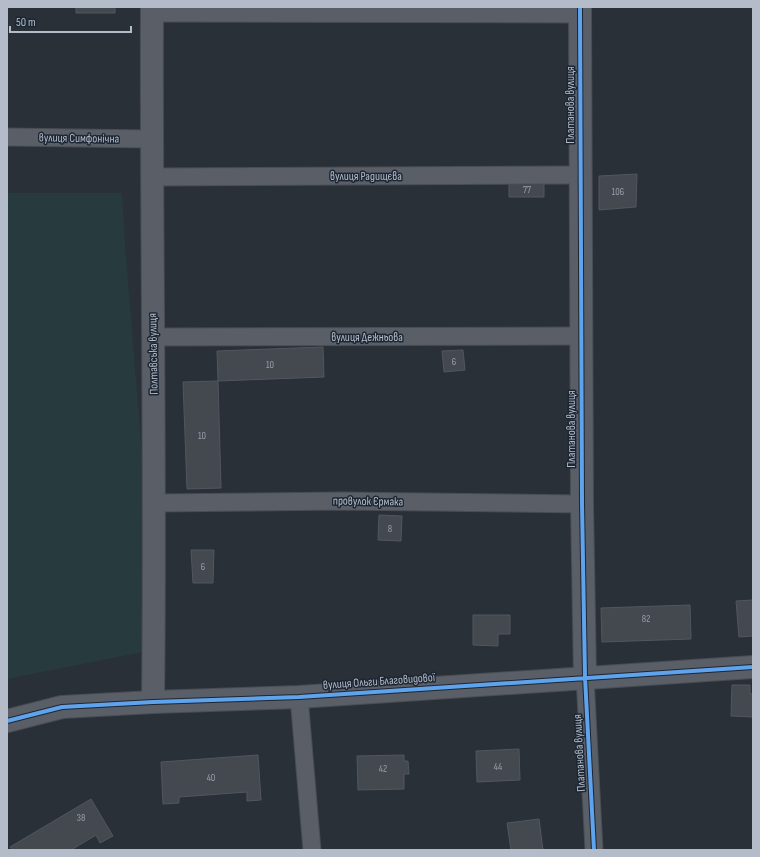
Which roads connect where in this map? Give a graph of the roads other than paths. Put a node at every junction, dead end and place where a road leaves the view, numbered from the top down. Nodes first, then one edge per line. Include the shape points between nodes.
1 (152, 10) edge
2 (580, 10) edge
3 (7, 137) edge
4 (151, 139) junction
5 (580, 175) junction
6 (151, 177) junction
7 (581, 336) junction
8 (152, 337) junction
9 (155, 503) junction
10 (582, 504) junction
11 (753, 667) edge
12 (585, 677) junction
13 (299, 697) junction
14 (153, 702) junction
15 (7, 721) edge
16 (312, 850) edge
17 (594, 850) edge

1 - 2 street
1 - 4 street, Полтавська вулиця
2 - 5 street, Платанова вулиця
3 - 4 street, вулиця Симфонічна
4 - 6 street, Полтавська вулиця
5 - 6 street, вулиця Радищєва
5 - 7 street, Платанова вулиця
6 - 8 street, Полтавська вулиця
7 - 8 street, вулиця Дежньова
7 - 10 street, Платанова вулиця
8 - 9 street, Полтавська вулиця
9 - 10 street, провулок Єрмака via 341,501
9 - 14 street, Полтавська вулиця
10 - 12 street, Платанова вулиця
11 - 12 street, вулиця Ольги Благовидової
12 - 13 street, вулиця Ольги Благовидової
12 - 17 street, Платанова вулиця
13 - 14 street, вулиця Ольги Благовидової
13 - 16 street
14 - 15 street, вулиця Ольги Благовидової via 62,707

